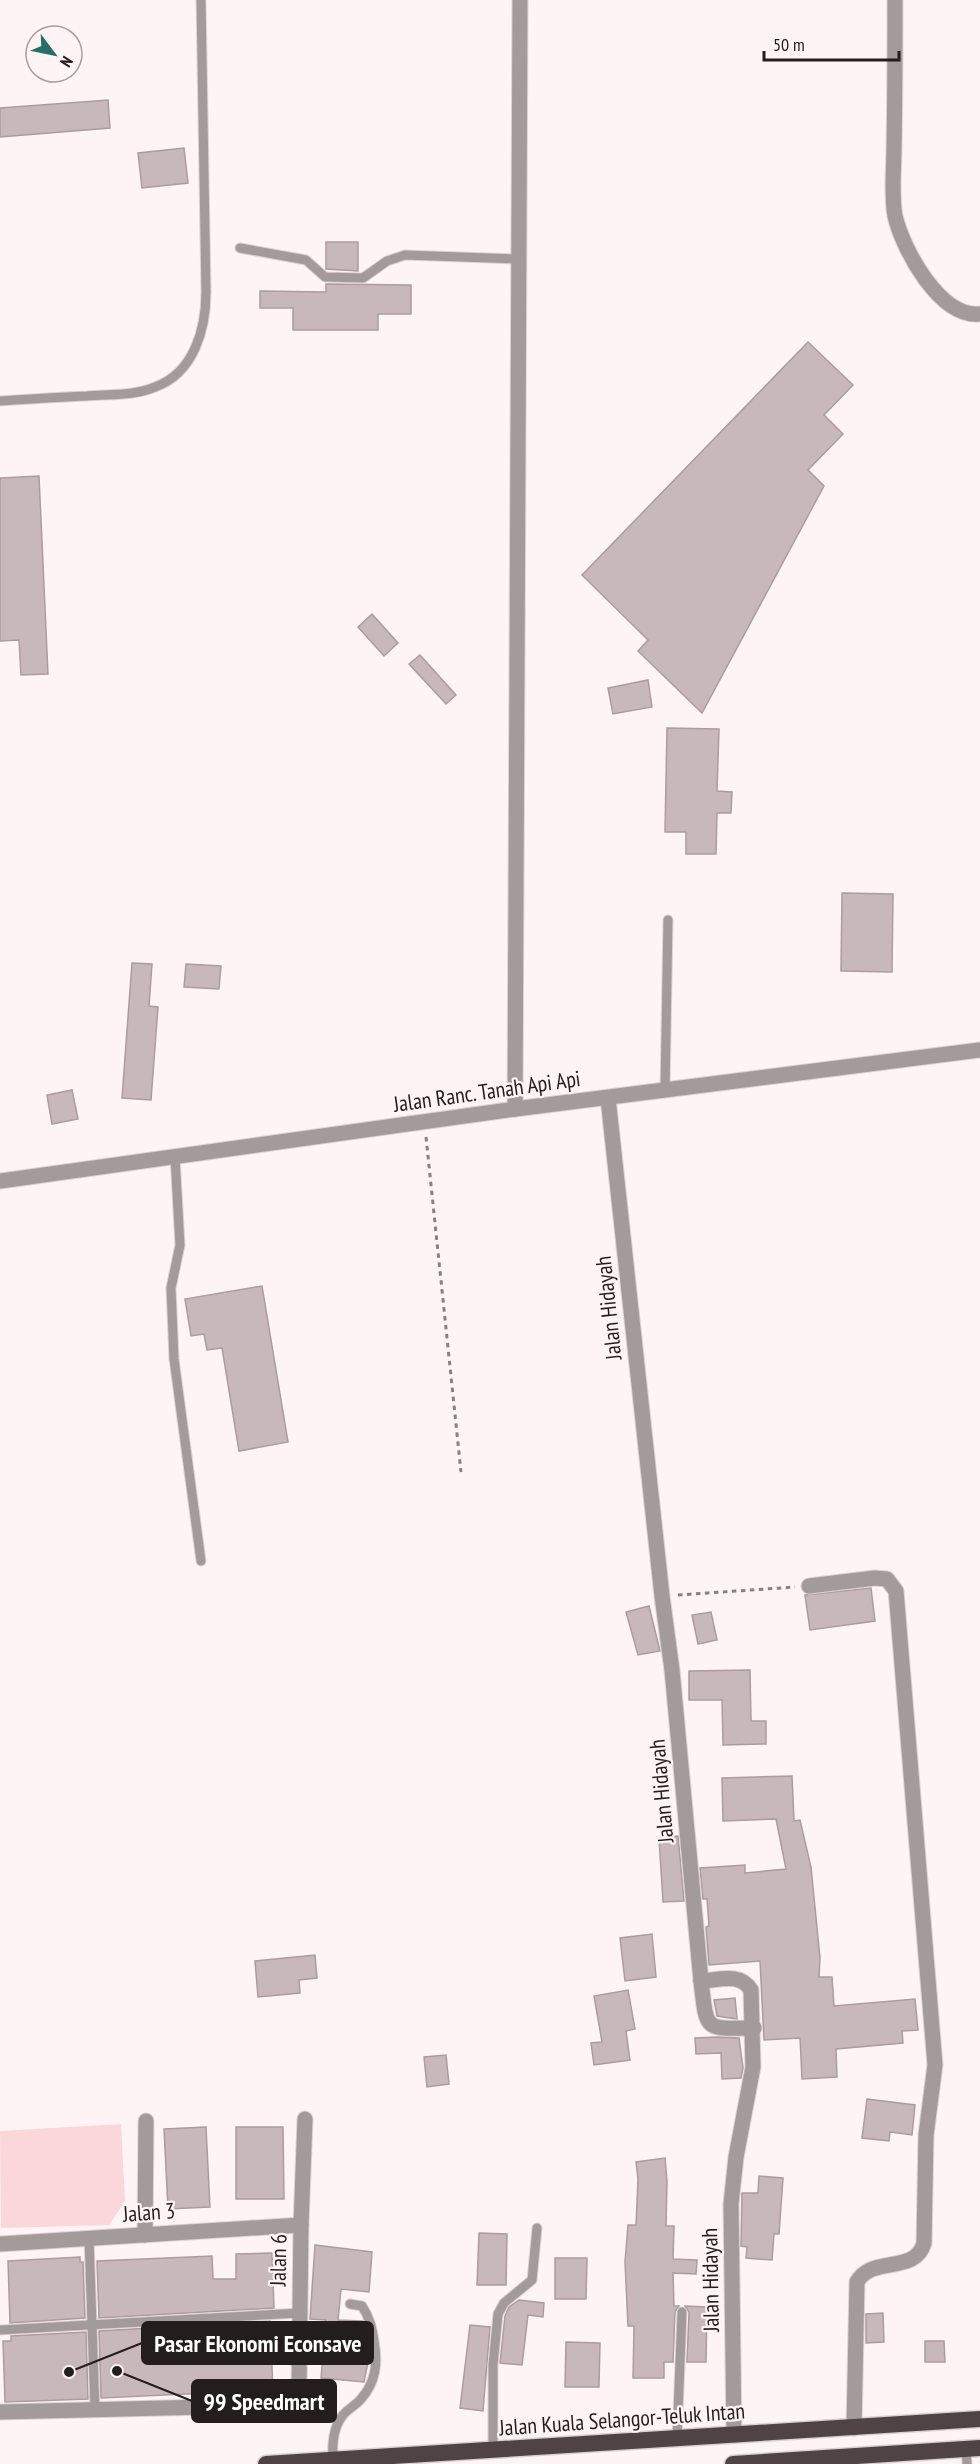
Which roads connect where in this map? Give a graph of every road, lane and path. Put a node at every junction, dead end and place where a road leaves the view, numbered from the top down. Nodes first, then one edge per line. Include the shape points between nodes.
1 (201, 0) edge
2 (520, 0) edge
3 (895, 0) edge
4 (240, 248) dead end
5 (518, 259) junction
6 (980, 314) edge
7 (0, 401) edge
8 (668, 920) dead end
9 (980, 1050) edge
10 (665, 1090) junction
11 (608, 1098) junction
12 (515, 1109) junction
13 (424, 1122) junction
14 (175, 1156) junction
15 (0, 1180) edge
16 (461, 1472) dead end
17 (201, 1561) dead end
18 (809, 1586) joint
19 (662, 1596) junction
20 (701, 1982) junction
21 (754, 2028) junction
22 (305, 2119) dead end
23 (146, 2121) dead end
24 (300, 2225) junction
25 (537, 2228) dead end
26 (145, 2235) junction
27 (89, 2238) junction
28 (0, 2244) edge
29 (350, 2304) dead end
30 (682, 2312) dead end
31 (300, 2313) junction
32 (92, 2325) junction
33 (0, 2330) edge
34 (95, 2410) junction
35 (0, 2412) edge
36 (980, 2419) edge
37 (854, 2428) junction
38 (734, 2435) junction
39 (677, 2438) junction
40 (494, 2450) junction
41 (971, 2453) edge
42 (333, 2460) junction
43 (842, 2460) edge
44 (266, 2464) edge
45 (733, 2464) edge

1 - 7 lane via 207,292 201,337 174,376 156,387 131,393
2 - 5 street
3 - 6 street via 896,217 918,268 938,295 970,315
4 - 5 lane via 306,260 325,277 363,278 387,261 405,255
5 - 12 street
8 - 10 lane
9 - 10 street, Jalan Ranc. Tanah Api Api
10 - 11 street, Jalan Ranc. Tanah Api Api
11 - 12 street, Jalan Ranc. Tanah Api Api
11 - 19 street, Jalan Hidayah
12 - 13 street, Jalan Ranc. Tanah Api Api
13 - 14 street, Jalan Ranc. Tanah Api Api
13 - 16 path
14 - 15 street, Jalan Ranc. Tanah Api Api
14 - 17 lane via 180,1245 171,1288 174,1359
18 - 19 path
18 - 37 street via 875,1578 887,1579 896,1591 935,2065 926,2135 922,2250 907,2262 867,2270 857,2282
19 - 20 street, Jalan Hidayah
20 - 21 street via 705,2018 710,2025 718,2029
20 - 21 street, Jalan Hidayah via 736,1978 746,1982 751,1990
21 - 38 street, Jalan Hidayah via 753,2067 731,2204
22 - 24 street, Jalan 6
23 - 26 street
24 - 26 street, Jalan 3
24 - 31 street, Jalan 6
25 - 40 lane via 532,2280 504,2303 498,2314 493,2365
26 - 27 street, Jalan 3
27 - 28 street, Jalan 3
27 - 32 lane
29 - 42 lane via 362,2306 369,2316 377,2354 376,2370 368,2390 342,2415 332,2443
30 - 39 lane
31 - 32 lane
31 - 34 street, Jalan 6 via 299,2389 294,2400 285,2405
32 - 33 lane
32 - 34 lane
34 - 35 street
36 - 37 highway, Jalan Kuala Selangor-Teluk Intan
37 - 38 highway, Jalan Kuala Selangor-Teluk Intan
38 - 39 highway, Jalan Kuala Selangor-Teluk Intan
39 - 40 highway, Jalan Kuala Selangor-Teluk Intan
40 - 42 highway, Jalan Kuala Selangor-Teluk Intan
41 - 43 highway
42 - 44 highway, Jalan Kuala Selangor-Teluk Intan
43 - 45 highway

